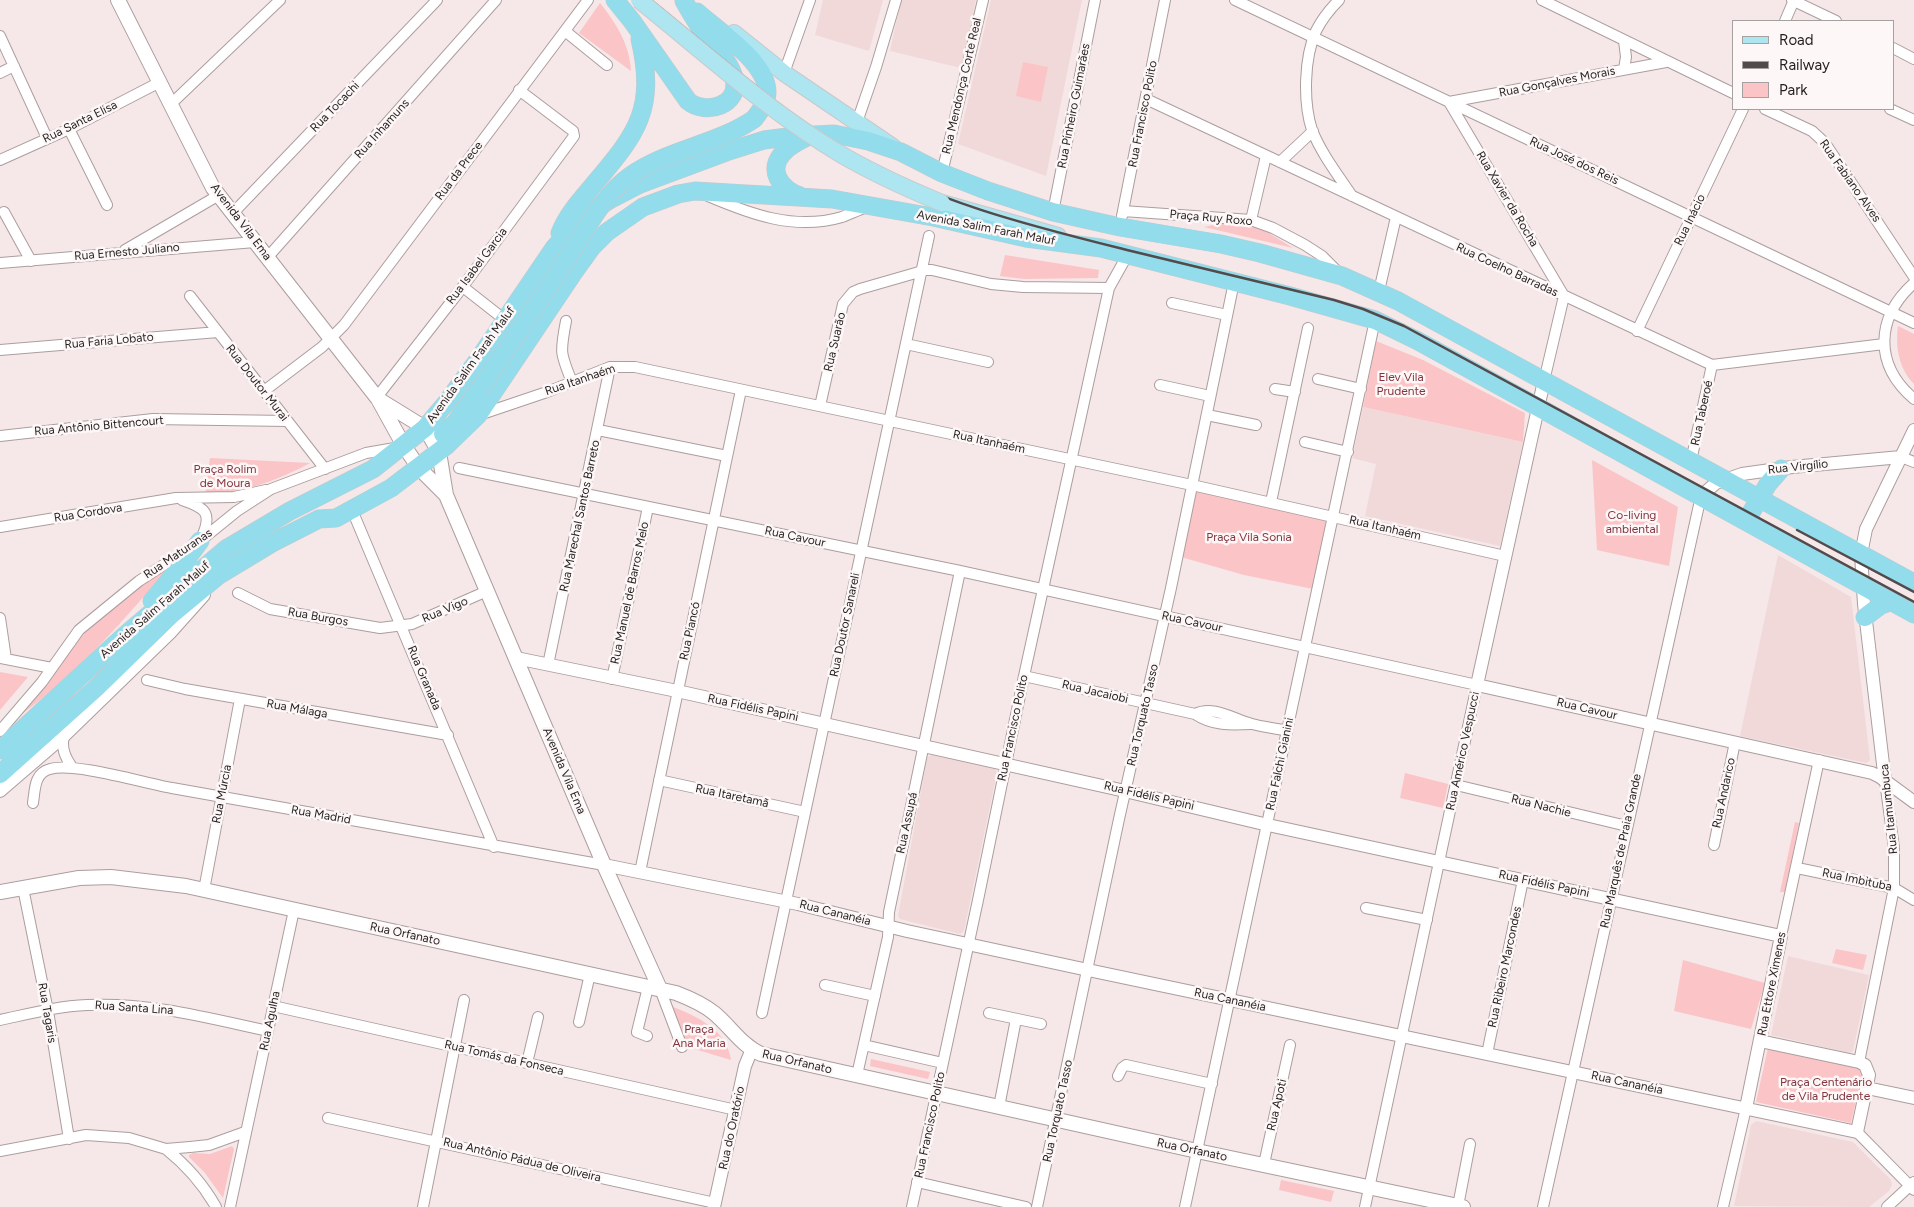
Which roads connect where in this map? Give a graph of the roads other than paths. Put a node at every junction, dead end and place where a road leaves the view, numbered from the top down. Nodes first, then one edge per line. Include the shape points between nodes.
1 (118, 0) edge
2 (280, 0) edge
3 (437, 0) edge
4 (496, 0) edge
5 (588, 0) edge
6 (615, 0) edge
7 (639, 0) edge
8 (686, 0) edge
9 (810, 0) edge
10 (896, 0) edge
11 (983, 0) edge
12 (1095, 0) edge
13 (1165, 0) edge
14 (1234, 0) edge
15 (1339, 0) edge
16 (1542, 0) edge
17 (1794, 0) edge
18 (1785, 20) edge
19 (1834, 20) edge
20 (637, 28) junction
21 (565, 31) junction
22 (0, 36) edge
23 (1314, 38) junction
24 (1624, 41) junction
25 (1894, 48) edge
26 (1914, 58) edge
27 (1666, 62) junction
28 (14, 66) junction
29 (606, 66) dead end
30 (1624, 69) junction
31 (0, 73) edge
32 (784, 73) junction
33 (160, 82) junction
34 (519, 90) junction
35 (1732, 93) edge
36 (1146, 99) junction
37 (1449, 102) junction
38 (171, 104) junction
39 (1743, 110) edge
40 (1767, 110) edge
41 (1892, 110) edge
42 (1914, 120) edge
43 (857, 122) junction
44 (69, 129) junction
45 (1313, 131) junction
46 (810, 136) junction
47 (48, 138) junction
48 (901, 152) junction
49 (1266, 156) junction
50 (0, 160) edge
51 (1280, 162) junction
52 (942, 173) junction
53 (696, 191) junction
54 (219, 195) junction
55 (801, 196) junction
56 (1353, 197) junction
57 (871, 205) junction
58 (107, 206) dead end
59 (4, 212) dead end
60 (1053, 212) junction
61 (233, 213) junction
62 (1692, 217) junction
63 (1396, 218) junction
64 (1122, 219) junction
65 (1251, 220) junction
66 (929, 236) dead end
67 (255, 242) junction
68 (554, 248) junction
69 (1101, 248) junction
70 (122, 252) junction
71 (1128, 254) junction
72 (267, 258) junction
73 (31, 261) junction
74 (0, 263) edge
75 (920, 272) junction
76 (1342, 276) junction
77 (1914, 277) edge
78 (1234, 282) junction
79 (1914, 283) edge
80 (463, 287) junction
81 (1110, 288) junction
82 (1379, 292) junction
83 (190, 296) dead end
84 (1564, 296) junction
85 (1172, 302) dead end
86 (1891, 312) junction
87 (1227, 315) junction
88 (505, 320) junction
89 (1375, 320) junction
90 (566, 321) dead end
91 (1914, 323) edge
92 (1308, 328) dead end
93 (1637, 331) junction
94 (218, 332) junction
95 (330, 340) junction
96 (906, 344) junction
97 (1884, 344) junction
98 (0, 350) edge
99 (988, 362) dead end
100 (1712, 365) junction
101 (610, 367) junction
102 (1318, 379) dead end
103 (1544, 380) junction
104 (572, 382) junction
105 (1160, 385) dead end
106 (1275, 389) dead end
107 (1361, 389) junction
108 (741, 390) junction
109 (264, 392) junction
110 (1295, 392) junction
111 (1210, 396) junction
112 (378, 398) junction
113 (1914, 399) edge
114 (820, 406) junction
115 (1538, 406) junction
116 (1207, 414) junction
117 (478, 415) junction
118 (889, 420) junction
119 (287, 421) junction
120 (1256, 425) dead end
121 (598, 430) junction
122 (1914, 430) edge
123 (0, 436) edge
124 (432, 441) junction
125 (1305, 442) dead end
126 (1348, 452) junction
127 (727, 456) junction
128 (1901, 457) junction
129 (411, 458) junction
130 (1888, 458) junction
131 (1071, 459) junction
132 (1691, 461) junction
133 (1914, 462) edge
134 (459, 468) dead end
135 (325, 469) junction
136 (1781, 469) junction
137 (1892, 475) junction
138 (1725, 480) junction
139 (1192, 485) junction
140 (272, 489) junction
141 (584, 494) junction
142 (446, 495) junction
143 (1701, 496) junction
144 (176, 498) junction
145 (1759, 498) junction
146 (1271, 502) junction
147 (648, 507) junction
148 (352, 510) junction
149 (1333, 516) junction
150 (319, 519) junction
151 (714, 520) junction
152 (1746, 521) junction
153 (0, 527) edge
154 (200, 541) junction
155 (860, 551) junction
156 (1860, 554) junction
157 (1505, 556) junction
158 (960, 572) junction
159 (219, 575) junction
160 (1914, 583) edge
161 (1862, 584) junction
162 (1042, 590) junction
163 (487, 591) junction
164 (238, 593) dead end
165 (1893, 601) junction
166 (1914, 614) edge
167 (1165, 616) junction
168 (1865, 617) junction
169 (0, 618) edge
170 (140, 622) junction
171 (402, 626) junction
172 (1306, 647) junction
173 (516, 658) junction
174 (3, 659) edge
175 (548, 665) junction
176 (52, 668) junction
177 (1024, 676) junction
178 (612, 679) junction
179 (147, 680) dead end
180 (1477, 685) junction
181 (677, 691) junction
182 (240, 699) junction
183 (1146, 703) junction
184 (1650, 723) junction
185 (824, 724) junction
186 (0, 731) edge
187 (1287, 731) junction
188 (448, 735) junction
189 (64, 736) junction
190 (1735, 742) junction
191 (922, 745) junction
192 (0, 750) edge
193 (1819, 760) junction
194 (1006, 764) junction
195 (72, 767) junction
196 (0, 774) edge
197 (659, 780) junction
198 (1885, 781) junction
199 (1456, 785) junction
200 (1126, 791) junction
201 (0, 792) edge
202 (221, 797) junction
203 (1914, 802) edge
204 (33, 803) dead end
205 (805, 812) junction
206 (1268, 825) junction
207 (1627, 826) junction
208 (1714, 845) dead end
209 (494, 846) junction
210 (1440, 862) junction
211 (604, 865) junction
212 (1797, 868) junction
213 (640, 872) junction
214 (1524, 880) junction
215 (23, 888) junction
216 (1894, 888) junction
217 (204, 890) junction
218 (0, 892) edge
219 (1611, 899) junction
220 (1914, 900) edge
221 (786, 902) junction
222 (1366, 908) dead end
223 (294, 910) junction
224 (1427, 920) junction
225 (888, 926) junction
226 (1781, 936) junction
227 (969, 944) junction
228 (1088, 970) junction
229 (590, 974) junction
230 (825, 985) dead end
231 (654, 988) junction
232 (875, 996) junction
233 (1231, 999) junction
234 (464, 1000) dead end
235 (273, 1006) junction
236 (48, 1011) junction
237 (762, 1013) dead end
238 (989, 1013) dead end
239 (538, 1017) dead end
240 (1016, 1019) junction
241 (0, 1020) edge
242 (579, 1022) dead end
243 (1041, 1024) dead end
244 (268, 1031) junction
245 (647, 1036) dead end
246 (1402, 1036) junction
247 (1760, 1041) junction
248 (864, 1045) junction
249 (1290, 1045) dead end
250 (455, 1047) junction
251 (682, 1047) dead end
252 (752, 1049) junction
253 (1488, 1054) junction
254 (1859, 1062) junction
255 (527, 1063) junction
256 (943, 1063) junction
257 (1572, 1072) junction
258 (857, 1076) junction
259 (1118, 1076) dead end
260 (1212, 1084) junction
261 (1867, 1088) junction
262 (936, 1093) junction
263 (1914, 1098) edge
264 (999, 1107) junction
265 (1746, 1108) junction
266 (736, 1110) junction
267 (328, 1118) dead end
268 (1056, 1119) junction
269 (245, 1132) junction
270 (1857, 1132) junction
271 (69, 1139) junction
272 (436, 1141) junction
273 (1470, 1144) dead end
274 (166, 1149) junction
275 (0, 1151) edge
276 (1198, 1151) junction
277 (1264, 1164) junction
278 (917, 1182) junction
279 (1913, 1186) edge
280 (1369, 1187) junction
281 (715, 1205) edge
282 (1460, 1206) edge
283 (216, 1207) edge
284 (230, 1207) edge
285 (423, 1207) edge
286 (912, 1207) edge
287 (1026, 1207) edge
288 (1037, 1207) edge
289 (1185, 1207) edge
290 (1365, 1207) edge
291 (1543, 1207) edge
292 (1723, 1207) edge
293 (1887, 1207) edge

1 - 33 main road, Avenida Vila Ema
2 - 38 street
3 - 61 street, Rua Tocachi
4 - 72 street, Rua Inhamuns
5 - 21 street, Rua da Prece
6 - 20 highway
7 - 69 main road, bridge via 795,124 871,171 942,202
8 - 20 highway via 703,32 734,76 734,93 725,104 700,108 688,101
8 - 32 main road
8 - 124 highway, bridge via 762,72 766,102 754,119 655,161 615,189 479,390 455,423
9 - 32 street
10 - 43 street
11 - 52 street, Rua Mendonça Corte Real
12 - 60 street, Rua Pinheiro Guimarães
13 - 36 street, Rua Francisco Polito
14 - 23 street, Rua José dos Reis
15 - 23 street via 1325,15
16 - 24 street
17 - 18 street
17 - 19 street
20 - 68 highway via 647,79 639,122 622,150 569,215
21 - 29 street
21 - 34 street, Rua da Prece
22 - 28 street
23 - 37 street, Rua José dos Reis
23 - 45 street via 1306,89
24 - 27 street
24 - 30 street
25 - 26 street
27 - 30 street, Rua Gonçalves Morais
27 - 35 street
28 - 31 street
28 - 47 street
30 - 37 street, Rua Gonçalves Morais
32 - 43 main road
33 - 38 main road, Avenida Vila Ema
33 - 44 street, Rua Santa Elisa
34 - 80 street, Rua Isabel Garcia via 574,133
34 - 95 street, Rua da Prece
36 - 49 street, Rua Coelho Barradas
36 - 64 street, Rua Francisco Polito
37 - 62 street, Rua José dos Reis
37 - 84 street, Rua Xavier da Rocha
38 - 54 main road, Avenida Vila Ema
39 - 62 street, Rua Inácio
40 - 77 street, Rua Fabiano Alves via 1812,131 1825,142
41 - 42 street
43 - 48 main road
44 - 47 street, Rua Santa Elisa
44 - 58 street
45 - 51 street
45 - 56 street
46 - 48 highway, Avenida Salim Farah Maluf via 834,134
46 - 55 highway via 784,152 776,164 775,172 783,186
46 - 68 highway, Avenida Salim Farah Maluf via 764,140 640,184 589,213
47 - 50 street, Rua Santa Elisa
48 - 52 highway, Avenida Salim Farah Maluf
49 - 51 street, Rua Coelho Barradas
49 - 65 street
51 - 56 street, Rua Coelho Barradas
52 - 60 highway, Avenida Salim Farah Maluf
53 - 55 highway, Avenida Salim Farah Maluf
53 - 57 street via 747,212 781,221 825,221
53 - 117 highway, Avenida Salim Farah Maluf via 643,207 592,247
54 - 61 main road, Avenida Vila Ema
54 - 70 street
55 - 57 highway, Avenida Salim Farah Maluf
56 - 63 street, Rua Coelho Barradas
57 - 69 highway, Avenida Salim Farah Maluf via 1016,236
59 - 73 street
60 - 64 highway, Avenida Salim Farah Maluf
61 - 67 main road, Avenida Vila Ema
62 - 86 street, Rua José dos Reis
62 - 93 street, Rua Inácio
63 - 82 street
63 - 84 street, Rua Coelho Barradas
64 - 65 street, Praça Ruy Roxo
64 - 76 highway, Avenida Salim Farah Maluf
65 - 76 street, Praça Ruy Roxo via 1305,245
66 - 75 street, Rua Doutor Sanareli
67 - 70 street, Rua Ernesto Juliano
67 - 72 main road, Avenida Vila Ema
68 - 88 highway, Avenida Salim Farah Maluf
69 - 71 highway, Avenida Salim Farah Maluf
70 - 73 street, Rua Ernesto Juliano
71 - 78 highway, Avenida Salim Farah Maluf
71 - 81 street, Rua Francisco Polito
72 - 95 main road, Avenida Vila Ema
73 - 74 street, Rua Ernesto Juliano
75 - 81 street, Rua Suarão via 932,270 991,284 1023,287
75 - 96 street, Rua Doutor Sanareli
75 - 114 street, Rua Suarão via 860,289 847,298
76 - 82 highway, Avenida Salim Farah Maluf
78 - 87 street, Rua Torquato Tasso
78 - 89 highway, Avenida Salim Farah Maluf
79 - 86 street
80 - 88 street
80 - 112 street, Rua Isabel Garcia
81 - 131 street, Rua Francisco Polito
82 - 103 highway, Avenida Salim Farah Maluf
83 - 94 street, Rua Doutor Murai
84 - 93 street, Rua Coelho Barradas
84 - 103 street, Rua Américo Vespucci
85 - 87 street
86 - 91 street, Rua José dos Reis
86 - 97 street
87 - 111 street, Rua Torquato Tasso
88 - 124 highway, Avenida Salim Farah Maluf via 447,402
89 - 107 street, Rua Falchi Gianini
89 - 115 highway, Avenida Salim Farah Maluf
90 - 104 street via 561,356
92 - 110 street
93 - 100 street, Rua Coelho Barradas
94 - 98 street, Rua Faria Lobato
94 - 109 street, Rua Doutor Murai
95 - 109 street, Rua da Prece
95 - 112 main road, Avenida Vila Ema
96 - 99 street
96 - 118 street, Rua Doutor Sanareli
97 - 100 street
97 - 113 street via 1894,376
100 - 132 street, Rua Taberoé
101 - 104 street, Rua Itanhaém
101 - 108 street, Rua Itanhaém via 635,367
101 - 121 street, Rua Marechal Santos Barreto
102 - 107 street
103 - 115 street, Rua Américo Vespucci
103 - 132 highway, Avenida Salim Farah Maluf
104 - 117 street, Rua Itanhaém
105 - 111 street
106 - 110 street
107 - 126 street, Rua Falchi Gianini
108 - 114 street, Rua Itanhaém
108 - 127 street, Rua Piancó
109 - 119 street, Rua Doutor Murai
110 - 146 street
111 - 116 street, Rua Torquato Tasso
112 - 124 main road, Avenida Vila Ema
112 - 129 main road, Avenida Vila Ema
114 - 118 street, Rua Itanhaém
115 - 143 highway, Avenida Salim Farah Maluf
115 - 157 street, Rua Américo Vespucci
116 - 120 street
116 - 139 street, Rua Torquato Tasso
117 - 124 highway, Avenida Salim Farah Maluf
118 - 131 street, Rua Itanhaém
118 - 155 street, Rua Doutor Sanareli
119 - 123 street, Rua Antônio Bittencourt via 153,419
119 - 135 street, Rua Doutor Murai
121 - 127 street
121 - 141 street, Rua Marechal Santos Barreto
122 - 128 street, Rua Itamumbuca
124 - 129 highway
124 - 142 main road, Avenida Vila Ema
125 - 126 street
126 - 149 street, Rua Falchi Gianini
127 - 151 street, Rua Piancó
128 - 130 street, Rua Virgílio
128 - 133 street
128 - 137 street, Rua Itamumbuca
129 - 135 street, Rua Maturanas via 366,453
129 - 142 main road, Avenida Vila Ema
129 - 148 highway, Avenida Salim Farah Maluf via 391,488
129 - 150 highway via 383,480
129 - 170 highway, Avenida Salim Farah Maluf via 373,470 290,511 226,549
130 - 136 street, Rua Virgílio
130 - 137 street
131 - 139 street, Rua Itanhaém
131 - 162 street, Rua Francisco Polito
132 - 138 highway, Avenida Salim Farah Maluf
134 - 141 street, Rua Cavour
135 - 140 street, Rua Maturanas
136 - 138 street, Rua Virgílio via 1742,474
136 - 145 highway
137 - 156 street, Rua Itamumbuca via 1866,529
138 - 143 street, Rua Virgílio
138 - 145 highway, Avenida Salim Farah Maluf
139 - 146 street, Rua Itanhaém
139 - 167 street, Rua Torquato Tasso
140 - 144 street, Rua Cordova via 234,496
140 - 154 street, Rua Maturanas
141 - 147 street, Rua Cavour
141 - 175 street, Rua Marechal Santos Barreto
142 - 163 main road, Avenida Vila Ema
143 - 152 highway, Avenida Salim Farah Maluf
143 - 184 street, Rua Marquês de Praia Grande
144 - 153 street, Rua Cordova
144 - 154 street, Rua Cordova via 200,506 206,515 208,521
145 - 152 highway
145 - 156 highway, Avenida Salim Farah Maluf
146 - 149 street, Rua Itanhaém
147 - 151 street, Rua Cavour
147 - 178 street, Rua Manuel de Barros Melo
148 - 150 highway, Avenida Salim Farah Maluf via 336,518
148 - 171 street, Rua Granada
149 - 157 street, Rua Itanhaém
149 - 172 street, Rua Falchi Gianini
150 - 159 highway, Avenida Salim Farah Maluf
151 - 155 street, Rua Cavour
151 - 181 street, Rua Piancó
152 - 161 highway, Avenida Salim Farah Maluf
154 - 170 highway via 156,594
154 - 176 street, Rua Maturanas via 94,615 78,630
155 - 158 street, Rua Cavour
155 - 185 street, Rua Doutor Sanareli
156 - 160 highway, Avenida Salim Farah Maluf
156 - 161 street, Rua Itamumbuca
157 - 180 street, Rua Américo Vespucci
158 - 162 street, Rua Cavour
158 - 191 street, Rua Assupá
159 - 189 street, Avenida Salim Farah Maluf via 170,633
159 - 196 highway, Avenida Salim Farah Maluf via 172,614
161 - 165 highway, Avenida Salim Farah Maluf
161 - 168 street, Rua Itamumbuca
162 - 167 street, Rua Cavour
162 - 177 street, Rua Francisco Polito
163 - 171 street, Rua Vigo
163 - 173 main road, Avenida Vila Ema
164 - 171 street, Rua Burgos via 270,609 380,628
165 - 166 highway, Avenida Salim Farah Maluf
165 - 168 highway
167 - 172 street, Rua Cavour
167 - 183 street, Rua Torquato Tasso
168 - 198 street, Rua Itamumbuca
169 - 174 street
170 - 192 highway, Avenida Salim Farah Maluf
171 - 188 street, Rua Granada
172 - 180 street, Rua Cavour
172 - 187 street, Rua Falchi Gianini
173 - 175 street, Rua Fidélis Papini
173 - 211 main road, Avenida Vila Ema
174 - 176 street
175 - 178 street, Rua Fidélis Papini
176 - 186 street, Rua Maturanas
177 - 183 street, Rua Jacaiobi
177 - 194 street, Rua Francisco Polito
178 - 181 street, Rua Fidélis Papini
179 - 182 street, Rua Málaga
180 - 184 street, Rua Cavour
180 - 199 street, Rua Américo Vespucci
181 - 185 street, Rua Fidélis Papini
181 - 197 street, Rua Piancó
182 - 188 street, Rua Málaga
182 - 202 street, Rua Múrcia
183 - 187 street, Rua Jacaiobi via 1227,725 1252,724
183 - 200 street, Rua Torquato Tasso
184 - 190 street, Rua Cavour
184 - 207 street, Rua Marquês de Praia Grande
185 - 191 street, Rua Fidélis Papini
185 - 205 street, Rua Doutor Sanareli
187 - 206 street, Rua Falchi Gianini
188 - 209 street, Rua Granada
189 - 195 street via 64,756
189 - 201 street
190 - 193 street, Rua Cavour
190 - 208 street, Rua Andarico
191 - 194 street, Rua Fidélis Papini
191 - 225 street, Rua Assupá via 888,912
193 - 198 street, Rua Cavour via 1872,773
193 - 212 street, Rua Ettore Ximenes
194 - 200 street, Rua Fidélis Papini
194 - 227 street, Rua Francisco Polito
195 - 202 street, Rua Madrid
195 - 204 street via 43,771 38,777
197 - 205 street, Rua Itaretamã
197 - 213 street, Rua Piancó
198 - 203 street, Rua Cavour
198 - 216 street, Rua Itamumbuca via 1894,848
199 - 207 street, Rua Nachie
199 - 210 street, Rua Américo Vespucci
200 - 206 street, Rua Fidélis Papini
200 - 228 street, Rua Torquato Tasso
202 - 209 street, Rua Madrid
202 - 217 street, Rua Múrcia
205 - 221 street, Rua Doutor Sanareli
206 - 210 street, Rua Fidélis Papini
206 - 233 street, Rua Falchi Gianini
207 - 219 street, Rua Marquês de Praia Grande
209 - 211 street, Rua Madrid
210 - 214 street, Rua Fidélis Papini
210 - 224 street, Rua Américo Vespucci
211 - 213 street, Rua Cananéia
211 - 231 main road, Avenida Vila Ema
212 - 216 street, Rua Imbituba
212 - 226 street, Rua Ettore Ximenes
213 - 221 street, Rua Cananéia
214 - 219 street, Rua Fidélis Papini
214 - 253 street, Rua Ribeiro Marcondes
215 - 217 main road, Rua Orfanato via 79,878 111,877
215 - 218 main road, Rua Orfanato
215 - 236 street, Rua Tagaris
216 - 220 street, Rua Imbituba
216 - 254 street, Rua Itamumbuca
217 - 223 main road, Rua Orfanato
219 - 226 street, Rua Fidélis Papini
219 - 257 street, Rua Marquês de Praia Grande
221 - 225 street, Rua Cananéia
221 - 237 street, Rua Doutor Sanareli
222 - 224 street
223 - 229 main road, Rua Orfanato
223 - 235 street, Rua Agulha
224 - 246 street, Rua Américo Vespucci
225 - 227 street, Rua Cananéia
225 - 232 street, Rua Assupá
226 - 247 street, Rua Ettore Ximenes
227 - 228 street, Rua Cananéia
227 - 256 street, Rua Francisco Polito
228 - 233 street, Rua Cananéia
228 - 268 street, Rua Torquato Tasso
229 - 231 main road, Rua Orfanato
229 - 242 street
230 - 232 street
231 - 245 street via 637,1032
231 - 251 street, Avenida Vila Ema
231 - 252 main road, Rua Orfanato via 688,998 713,1012
232 - 248 street, Rua Assupá
233 - 246 street, Rua Cananéia
233 - 260 street, Rua Falchi Gianini
234 - 250 street
235 - 244 street, Rua Agulha
235 - 250 street, Rua Tomás da Fonseca
236 - 241 street, Rua Santa Lina
236 - 244 street, Rua Santa Lina via 86,1005 160,1008
236 - 271 street, Rua Tagaris
238 - 240 street
239 - 255 street
240 - 243 street
240 - 264 street
244 - 269 street, Rua Agulha
246 - 253 street, Rua Cananéia
246 - 280 street, Rua Américo Vespucci
247 - 254 street
247 - 265 street, Rua Ettore Ximenes
248 - 256 street
248 - 258 street, Rua Assupá
249 - 277 street, Rua Apoti
250 - 255 street, Rua Tomás da Fonseca
250 - 272 street
252 - 258 main road, Rua Orfanato via 761,1054
252 - 266 street, Rua do Oratório
253 - 257 street, Rua Cananéia
254 - 261 street via 1868,1069
255 - 266 street, Rua Tomás da Fonseca
256 - 262 street, Rua Francisco Polito
257 - 265 street, Rua Cananéia
257 - 291 street, Rua Marquês de Praia Grande
258 - 262 main road, Rua Orfanato
259 - 260 street via 1126,1065
260 - 276 street, Rua Falchi Gianini
261 - 263 street
261 - 270 street
262 - 264 main road, Rua Orfanato
262 - 278 street, Rua Francisco Polito
264 - 268 main road, Rua Orfanato
265 - 270 street, Rua Cananéia
265 - 292 street, Rua Ettore Ximenes
266 - 281 street, Rua do Oratório
267 - 272 street, Rua Antônio Pádua de Oliveira
268 - 276 main road, Rua Orfanato
268 - 288 street, Rua Torquato Tasso
269 - 274 street via 208,1145
269 - 284 street, Rua Agulha
270 - 279 street
271 - 274 street via 86,1135 129,1138
271 - 275 street
272 - 281 street, Rua Antônio Pádua de Oliveira
272 - 285 street
273 - 282 street
274 - 283 street via 199,1181
276 - 277 main road, Rua Orfanato
276 - 289 street, Rua Falchi Gianini
277 - 280 main road, Rua Orfanato
278 - 286 street, Rua Francisco Polito
278 - 287 street
279 - 293 street
280 - 282 main road, Rua Orfanato
280 - 290 street, Rua Américo Vespucci

